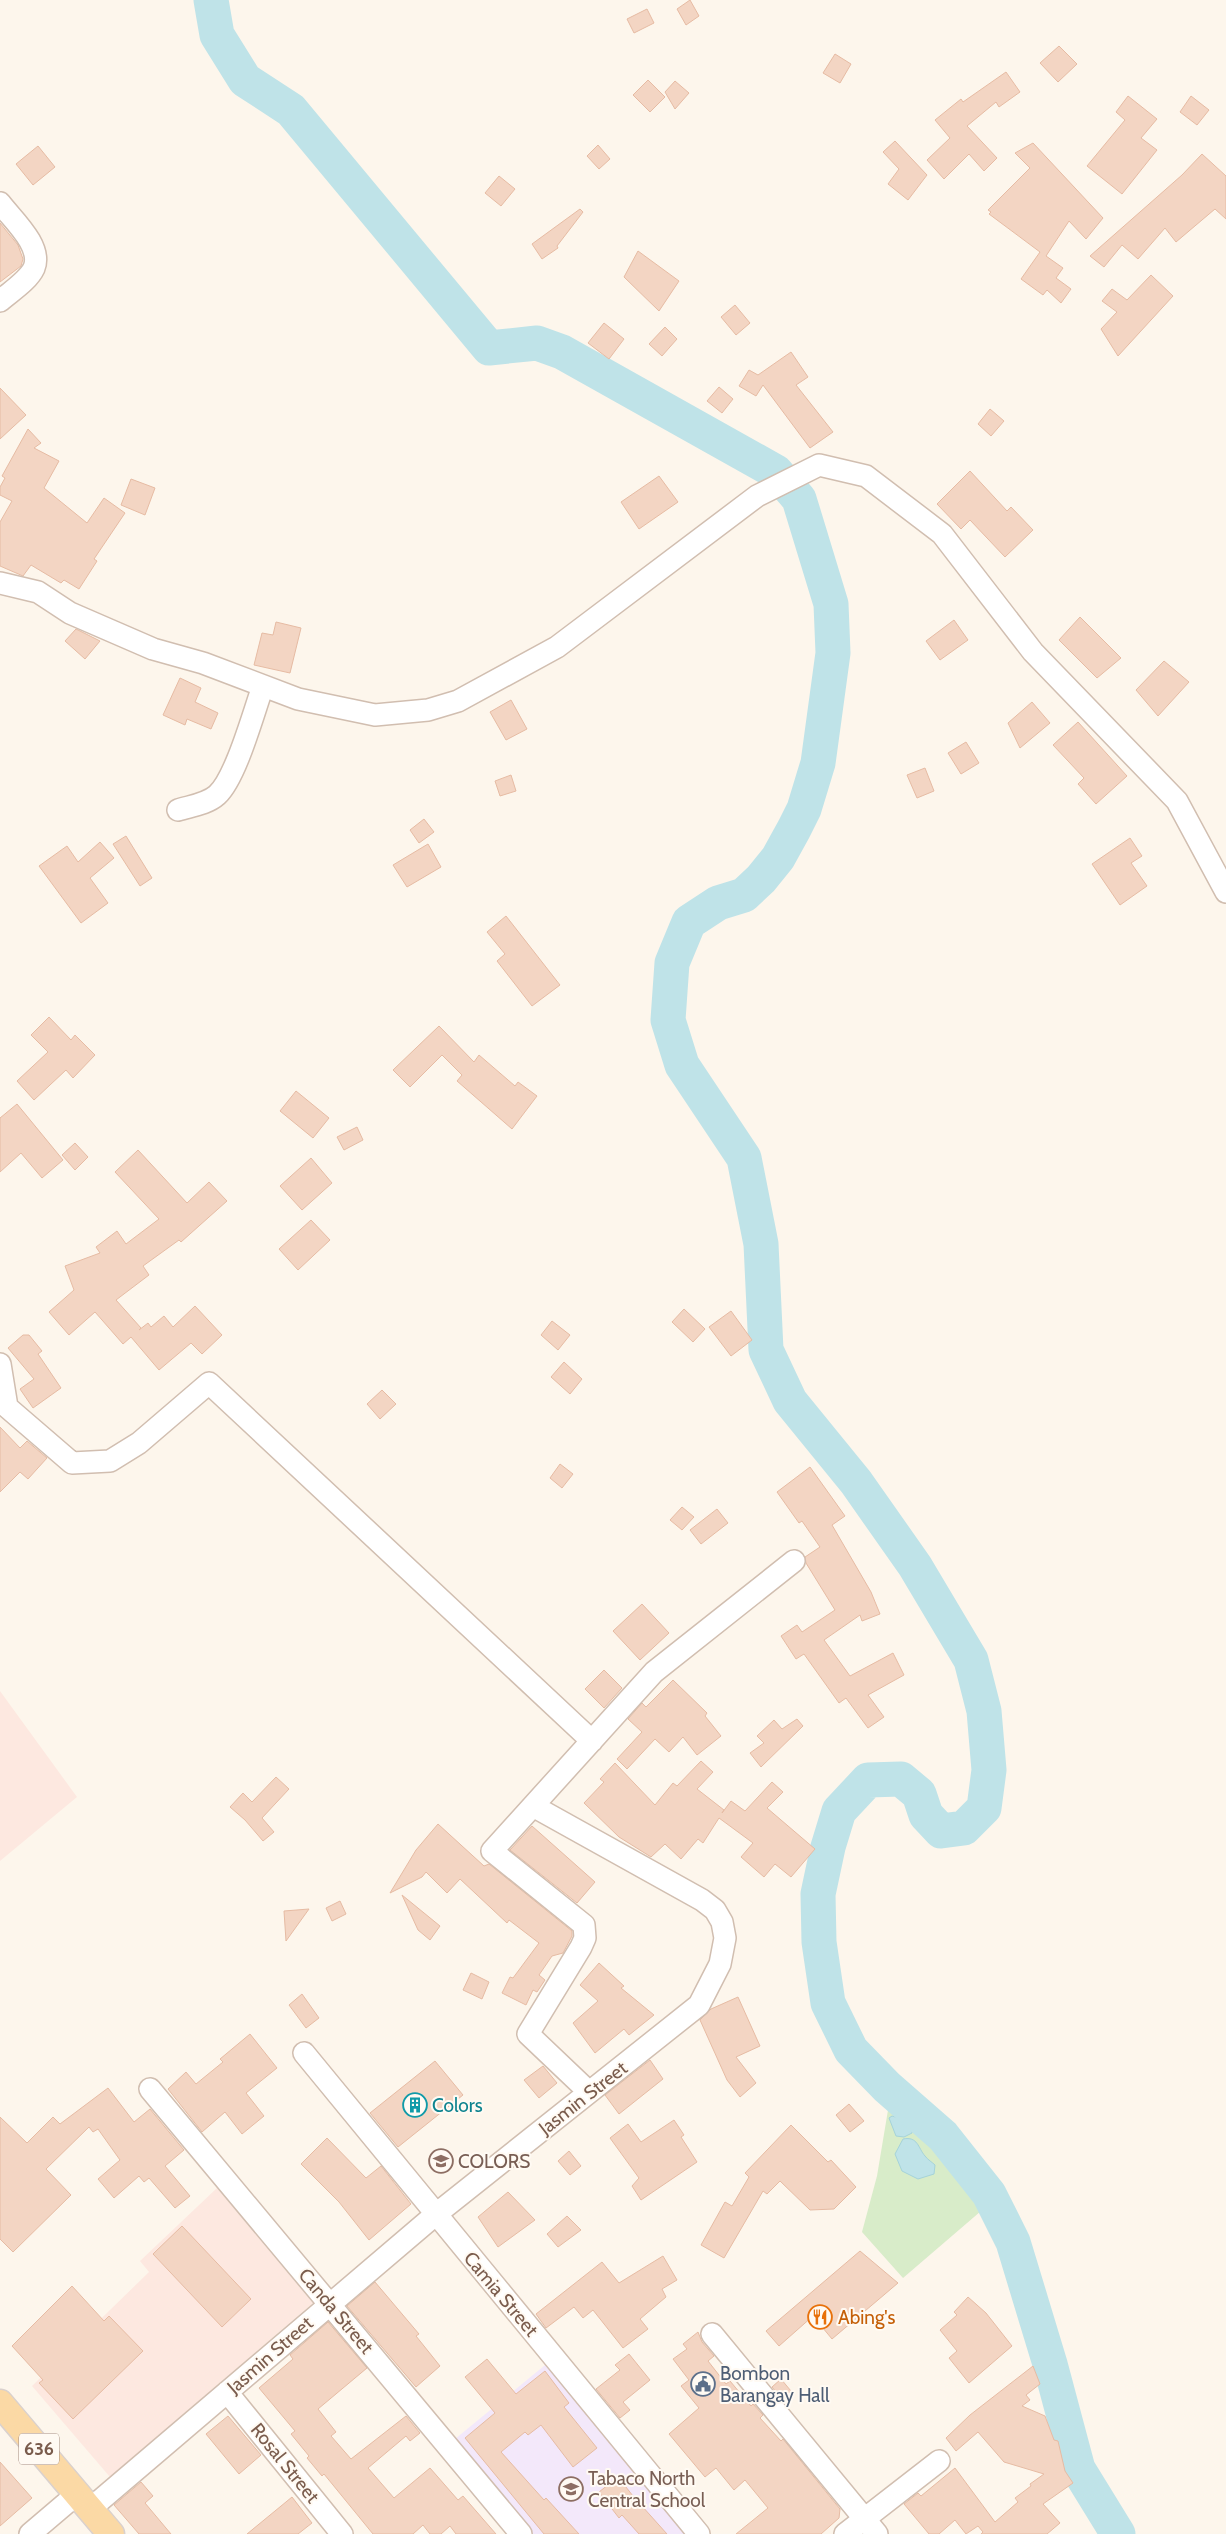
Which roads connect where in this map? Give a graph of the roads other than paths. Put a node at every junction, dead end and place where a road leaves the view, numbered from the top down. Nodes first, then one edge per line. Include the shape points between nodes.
1 (0, 203) edge
2 (0, 301) edge
3 (0, 583) edge
4 (263, 686) junction
5 (178, 810) dead end
6 (1226, 892) edge
7 (0, 1364) edge
8 (794, 1560) dead end
9 (592, 1741) junction
10 (533, 1806) junction
11 (304, 2053) dead end
12 (150, 2089) dead end
13 (589, 2092) junction
14 (435, 2215) junction
15 (329, 2304) junction
16 (712, 2334) dead end
17 (227, 2392) junction
18 (0, 2404) edge
19 (939, 2461) dead end
20 (84, 2502) junction
21 (870, 2526) edge
22 (30, 2534) edge
23 (110, 2534) edge
24 (342, 2534) edge
25 (521, 2534) edge
26 (699, 2534) edge
27 (845, 2534) edge

1 - 2 street via 31,243 35,254 34,267
3 - 4 street via 38,592 70,613 153,649 203,663
4 - 5 street via 230,777 217,795 201,804
4 - 6 street via 298,699 375,716 428,710 458,701 557,646 757,496 819,465 866,476 942,534 1033,652 1177,802
7 - 9 street via 7,1407 72,1463 110,1462 140,1444 209,1383
8 - 9 street via 654,1672
9 - 10 street
10 - 13 street via 492,1851 584,1925 586,1931 581,1947 528,2034
10 - 13 street, Jasmin Street via 702,1900 715,1910 722,1922 724,1953 698,2005
11 - 14 street, Camia Street
12 - 15 street, Canda Street
13 - 14 street, Jasmin Street
14 - 15 street, Jasmin Street
14 - 26 street, Camia Street
15 - 17 street, Jasmin Street
15 - 25 street, Canda Street
16 - 21 street
17 - 20 street, Jasmin Street
17 - 24 street, Rosal Street
18 - 20 main road, 636
19 - 21 street
20 - 22 street, Jasmin Street
20 - 23 main road, 636
21 - 27 street

